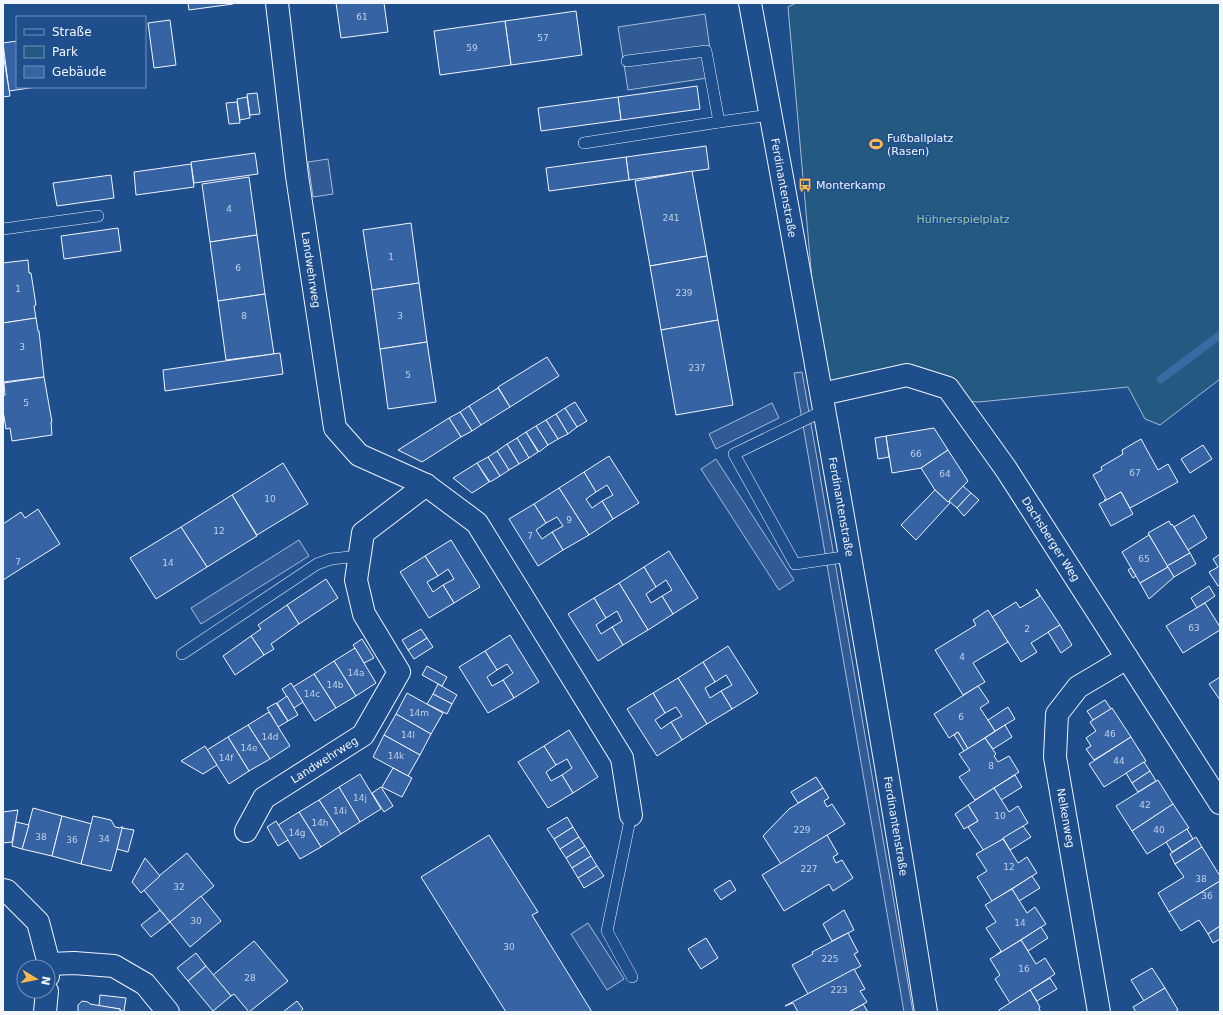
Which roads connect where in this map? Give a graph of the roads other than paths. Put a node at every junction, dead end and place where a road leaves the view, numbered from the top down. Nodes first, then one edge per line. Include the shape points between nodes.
1 (277, 3) edge
2 (750, 3) edge
3 (627, 61) dead end
4 (770, 115) junction
5 (719, 122) junction
6 (584, 143) dead end
7 (98, 216) dead end
8 (3, 229) edge
9 (823, 402) junction
10 (426, 484) junction
11 (359, 556) junction
12 (850, 556) junction
13 (182, 654) dead end
14 (1127, 658) junction
15 (1220, 803) edge
16 (631, 815) joint
17 (246, 831) dead end
18 (3, 890) edge
19 (46, 959) edge
20 (56, 968) edge
21 (632, 977) dead end
22 (47, 999) edge
23 (46, 1012) edge
24 (168, 1012) edge
25 (926, 1012) edge
26 (1099, 1012) edge

1 - 10 street, Landwehrweg via 297,176 335,428 359,456
2 - 4 street, Ferdinantenstraße
3 - 5 lane via 706,50
4 - 5 lane
4 - 9 street, Ferdinantenstraße
5 - 6 lane
7 - 8 lane
9 - 12 street, Ferdinantenstraße
9 - 12 lane via 734,454 795,564
9 - 14 street, Dachsberger Weg via 907,375 948,388 1006,469
10 - 11 street, Landwehrweg via 363,533
10 - 16 street, Landwehrweg via 477,523 490,543 622,758
11 - 13 lane via 331,559 317,564
11 - 17 street, Landwehrweg via 356,580 364,614 399,672 363,735 264,798
12 - 25 street, Ferdinantenstraße
14 - 15 street, Dachsberger Weg
14 - 26 street, Nelkenweg via 1078,686 1057,714 1055,757
16 - 21 lane via 607,930
18 - 19 street via 38,922
20 - 24 street via 74,963 114,966 145,984
22 - 23 street

